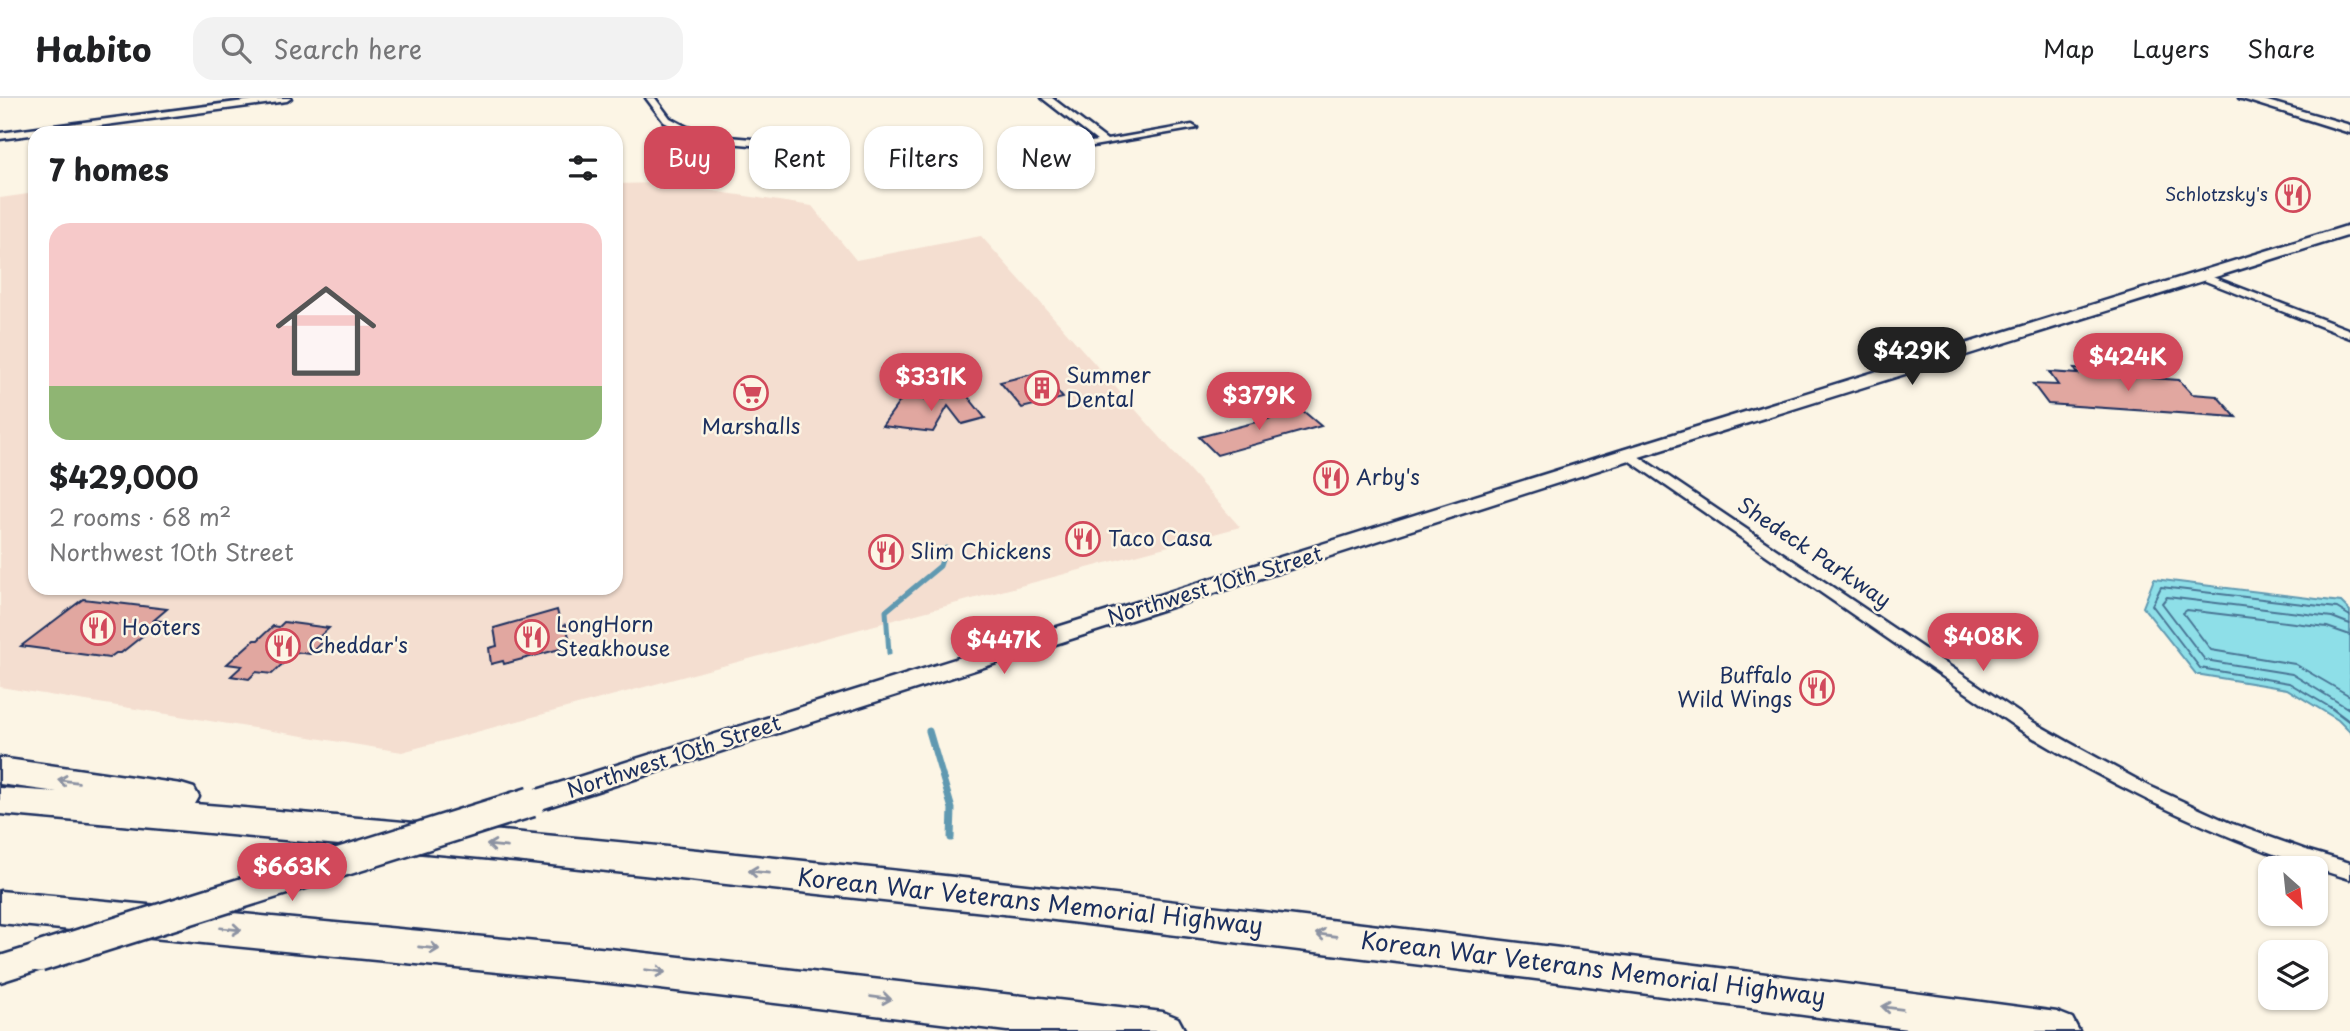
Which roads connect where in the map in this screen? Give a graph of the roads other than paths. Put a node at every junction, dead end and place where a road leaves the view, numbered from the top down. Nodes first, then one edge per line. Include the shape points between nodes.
1 (287, 98) edge
2 (650, 98) edge
3 (1046, 98) edge
4 (2245, 98) edge
5 (76, 126) edge
6 (1192, 128) dead end
7 (2350, 129) edge
8 (28, 132) edge
9 (0, 136) edge
10 (749, 142) edge
11 (1105, 143) junction
12 (1095, 145) edge
13 (2350, 230) edge
14 (2202, 276) junction
15 (2350, 334) edge
16 (1629, 454) junction
17 (0, 771) edge
18 (0, 801) edge
19 (328, 827) junction
20 (2350, 871) edge
21 (0, 906) edge
22 (0, 968) edge
23 (1163, 1031) edge
24 (2057, 1031) edge

1 - 5 street
2 - 10 street via 667,120 684,129
3 - 11 street
4 - 7 street
6 - 11 street
8 - 9 street
11 - 12 street
13 - 14 main road, Northwest 10th Street
14 - 15 street
14 - 16 main road, Northwest 10th Street
16 - 20 street, Shedeck Parkway via 2083,761 2231,832
16 - 22 main road, Northwest 10th Street, bridge
19 -> 17 highway via 233,804
18 - 19 highway, Korean War Veterans Memorial Highway
24 -> 19 highway, Korean War Veterans Memorial Highway via 1397,943
21 -> 23 highway via 610,966

